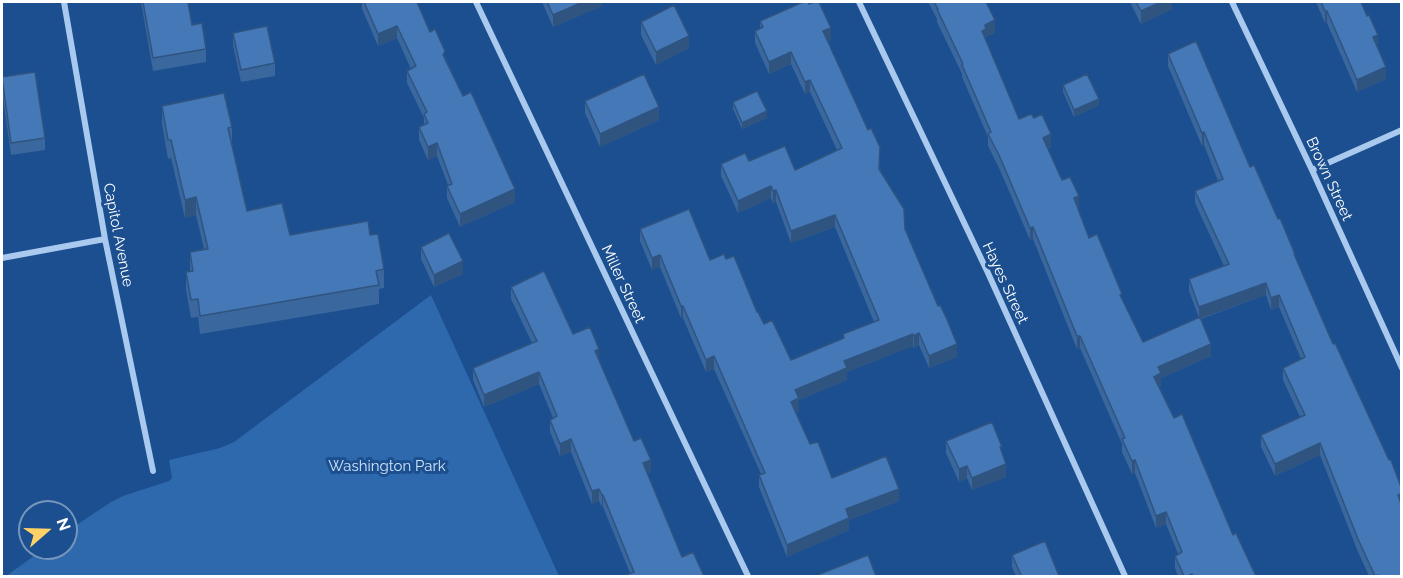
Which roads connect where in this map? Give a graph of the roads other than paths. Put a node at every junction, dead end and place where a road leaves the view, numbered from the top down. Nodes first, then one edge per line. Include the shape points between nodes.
1 (64, 2) edge
2 (476, 2) edge
3 (859, 2) edge
4 (1232, 2) edge
5 (1401, 130) edge
6 (1312, 170) junction
7 (105, 239) junction
8 (2, 258) edge
9 (1401, 368) edge
10 (153, 471) dead end
11 (748, 576) edge
12 (1125, 576) edge

1 - 7 street, Capitol Avenue
2 - 11 street, Miller Street
3 - 12 street, Hayes Street via 988,273
4 - 6 street, Brown Street
5 - 6 street
6 - 9 street, Brown Street
7 - 8 street
7 - 10 street, Capitol Avenue

